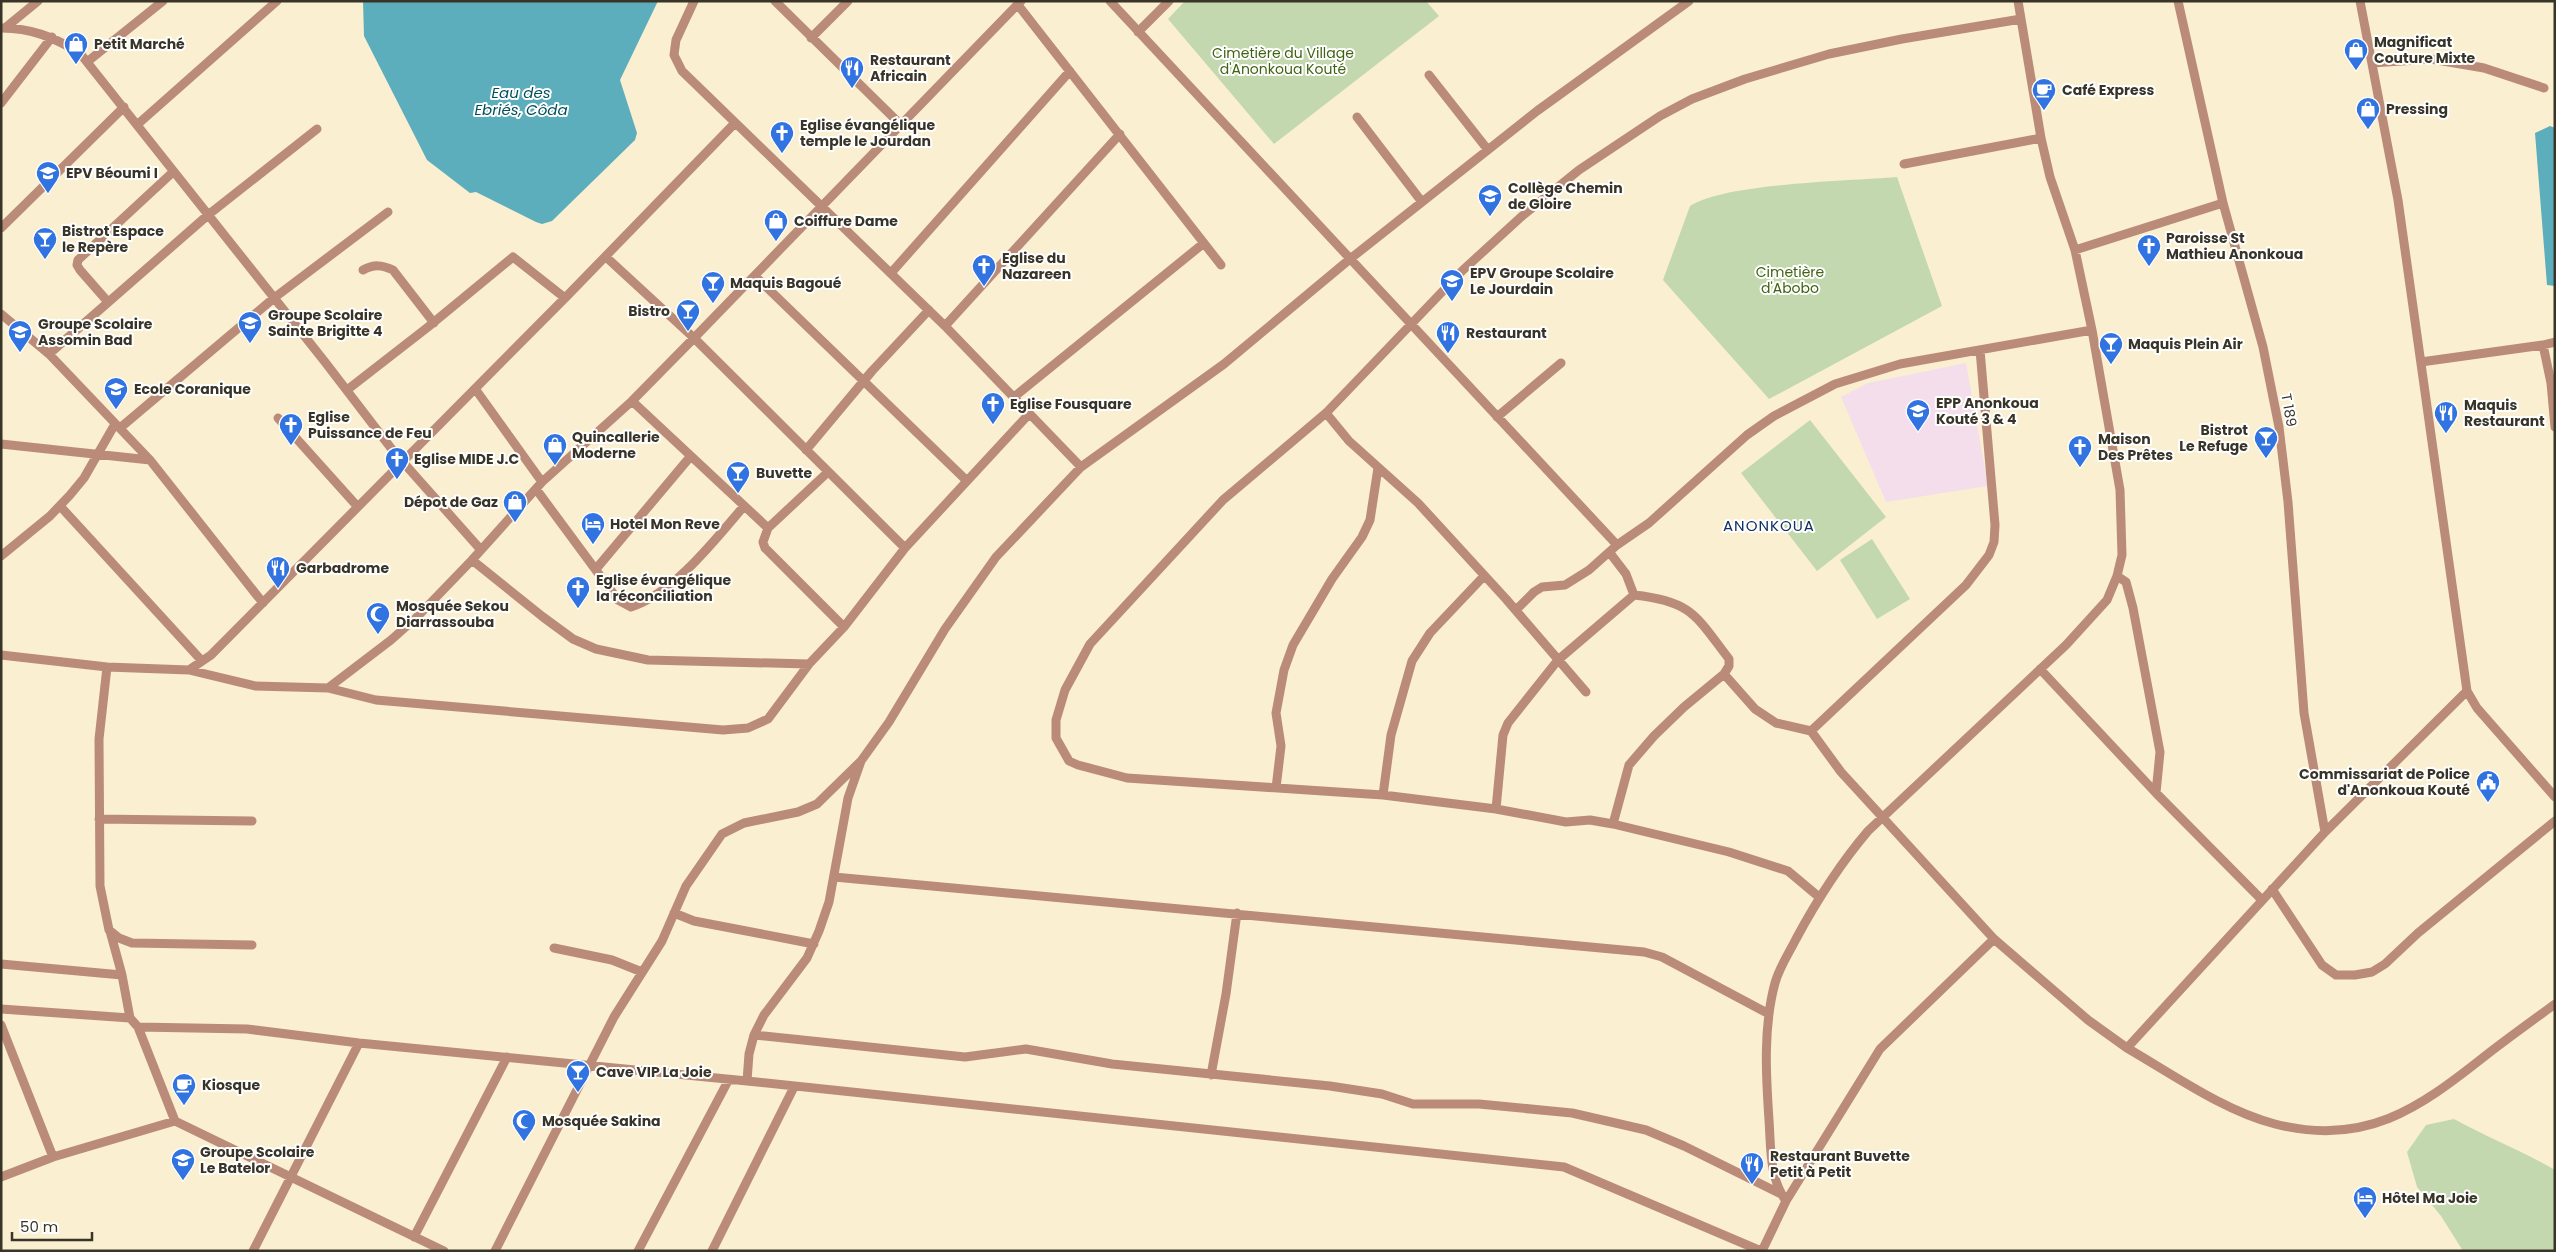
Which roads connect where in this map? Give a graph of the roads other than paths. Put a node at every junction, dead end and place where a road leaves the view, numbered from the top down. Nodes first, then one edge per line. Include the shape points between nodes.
1 (38, 1) edge
2 (162, 1) edge
3 (277, 1) edge
4 (694, 1) edge
5 (775, 1) edge
6 (848, 1) edge
7 (1110, 1) edge
8 (1169, 1) edge
9 (1689, 1) edge
10 (2018, 1) edge
11 (2178, 1) edge
12 (2360, 1) edge
13 (1020, 3) edge
14 (2021, 19) junction
15 (3, 28) edge
16 (1138, 32) junction
17 (52, 37) junction
18 (811, 38) junction
19 (87, 62) junction
20 (2372, 63) junction
21 (1070, 71) junction
22 (1429, 75) dead end
23 (2544, 88) dead end
24 (1, 103) edge
25 (124, 107) junction
26 (1357, 118) dead end
27 (138, 124) junction
28 (734, 124) junction
29 (900, 124) junction
30 (317, 129) dead end
31 (1120, 134) junction
32 (2041, 138) junction
33 (1488, 150) junction
34 (1904, 164) dead end
35 (174, 172) junction
36 (1422, 202) junction
37 (2223, 203) junction
38 (822, 207) junction
39 (388, 212) dead end
40 (208, 215) junction
41 (1, 228) edge
42 (1204, 243) junction
43 (2075, 250) junction
44 (606, 256) junction
45 (1350, 259) junction
46 (1221, 265) dead end
47 (364, 270) dead end
48 (891, 273) junction
49 (755, 276) junction
50 (274, 298) junction
51 (565, 298) junction
52 (108, 302) junction
53 (929, 310) junction
54 (1, 314) edge
55 (434, 323) junction
56 (1411, 324) junction
57 (946, 326) junction
58 (2092, 330) junction
59 (694, 338) junction
60 (2555, 342) edge
61 (2543, 344) junction
62 (1980, 350) junction
63 (49, 354) junction
64 (1561, 362) dead end
65 (2421, 362) junction
66 (865, 383) junction
67 (347, 390) junction
68 (476, 390) junction
69 (1014, 397) junction
70 (632, 401) junction
71 (1326, 413) junction
72 (1029, 414) junction
73 (1497, 417) junction
74 (278, 418) dead end
75 (118, 426) junction
76 (2555, 427) edge
77 (1, 444) edge
78 (806, 450) junction
79 (95, 455) junction
80 (690, 457) junction
81 (150, 460) junction
82 (401, 461) junction
83 (1080, 467) junction
84 (1378, 468) junction
85 (828, 472) junction
86 (966, 480) junction
87 (539, 486) junction
88 (60, 506) junction
89 (357, 506) junction
90 (744, 506) junction
91 (768, 528) junction
92 (1617, 546) junction
93 (905, 548) junction
94 (481, 550) junction
95 (1610, 553) junction
96 (1, 556) edge
97 (472, 560) junction
98 (596, 569) junction
99 (1484, 576) junction
100 (2117, 576) junction
101 (1634, 595) junction
102 (263, 603) junction
103 (1516, 610) junction
104 (844, 627) junction
105 (1, 655) edge
106 (1558, 660) junction
107 (202, 661) junction
108 (809, 664) junction
109 (107, 667) junction
110 (2040, 669) junction
111 (189, 670) junction
112 (1724, 674) junction
113 (328, 688) junction
114 (2467, 691) junction
115 (1586, 692) dead end
116 (1811, 731) junction
117 (861, 761) junction
118 (1276, 788) junction
119 (2156, 793) junction
120 (1383, 795) junction
121 (2555, 796) edge
122 (1496, 809) junction
123 (1883, 816) junction
124 (99, 819) junction
125 (252, 821) dead end
126 (2555, 821) edge
127 (1613, 824) junction
128 (2325, 832) junction
129 (834, 877) junction
130 (2272, 889) junction
131 (1819, 897) junction
132 (2261, 899) junction
133 (674, 913) junction
134 (1237, 913) junction
135 (109, 930) junction
136 (1994, 938) junction
137 (814, 944) junction
138 (252, 945) dead end
139 (554, 948) dead end
140 (1, 964) edge
141 (642, 972) junction
142 (122, 975) junction
143 (2555, 1004) edge
144 (1, 1009) edge
145 (1769, 1014) junction
146 (130, 1018) junction
147 (1, 1025) edge
148 (138, 1027) junction
149 (754, 1035) junction
150 (359, 1043) junction
151 (2127, 1048) junction
152 (507, 1057) junction
153 (587, 1066) junction
154 (1211, 1075) junction
155 (728, 1081) junction
156 (747, 1081) junction
157 (794, 1087) junction
158 (175, 1121) junction
159 (53, 1157) junction
160 (1, 1177) edge
161 (291, 1177) junction
162 (1784, 1198) junction
163 (414, 1237) junction
164 (253, 1251) edge
165 (444, 1251) edge
166 (495, 1251) edge
167 (638, 1251) edge
168 (712, 1251) edge
169 (1761, 1251) edge

1 - 15 street
2 - 19 street
3 - 27 street
4 - 28 street via 676,40 674,55 682,71
5 - 18 street
6 - 18 street
7 - 16 street
8 - 16 street
9 - 33 street
10 - 14 street
11 - 37 street, T 189
12 - 20 street
13 - 21 street
13 - 29 street
14 - 32 street
14 - 56 street via 1829,54 1692,99 1660,116 1546,196 1463,270
15 - 17 street via 26,29
16 - 45 street
17 - 19 street via 79,52
17 - 24 street
18 - 29 street
19 - 25 street
20 - 23 street via 2431,59 2484,68
20 - 65 street via 2398,200
21 - 31 street
21 - 48 street
22 - 33 street
25 - 27 street
25 - 41 street
26 - 36 street
27 - 35 street
28 - 38 street
28 - 44 street
29 - 38 street
30 - 40 street
31 - 42 street
31 - 57 street
32 - 34 street
32 - 43 street via 2050,177
33 - 36 street
35 - 40 street
35 - 52 street via 78,260 80,270
36 - 45 street
37 - 43 street
37 - 128 street, T 189 via 2263,347 2279,427 2304,713
38 - 48 street
38 - 49 street
39 - 50 street
40 - 50 street
40 - 52 street
42 - 46 street
42 - 69 street
43 - 58 street
44 - 51 street
44 - 59 street
45 - 56 street
45 - 83 street via 1224,364
47 - 55 street via 384,266 393,270
48 - 53 street
49 - 59 street
49 - 66 street
50 - 67 street
50 - 75 street
51 - 55 street via 513,256
51 - 68 street
52 - 63 street
53 - 57 street
53 - 66 street via 872,371
54 - 63 street
55 - 67 street
56 - 71 street
56 - 73 street
57 - 69 street
58 - 62 street
58 - 100 street via 2120,490 2122,555
59 - 70 street
59 - 78 street
60 - 61 street
61 - 65 street
61 - 76 street
62 - 92 street via 1900,364 1855,377 1774,416 1747,435 1649,523
62 - 116 street via 1992,472 1994,542 1981,567 1966,585
63 - 75 street
64 - 73 street
65 - 114 street
66 - 78 street
66 - 86 street
67 - 82 street
68 - 82 street
68 - 87 street
69 - 72 street
70 - 80 street
70 - 87 street
71 - 84 street via 1349,441
71 - 118 street via 1223,500 1090,644 1065,690 1056,720 1056,738 1061,750 1068,760 1078,765 1127,778
72 - 83 street
72 - 86 street
73 - 92 street
74 - 89 street
75 - 79 street
75 - 81 street
77 - 79 street
78 - 85 street
79 - 81 street
79 - 88 street via 84,478
80 - 90 street
80 - 98 street
81 - 102 street
82 - 89 street
82 - 94 street
83 - 117 street via 996,557 945,629 889,722
84 - 99 street via 1404,489
84 - 118 street via 1370,520 1293,645 1284,670 1276,713 1281,746
85 - 91 street
85 - 93 street
86 - 93 street
87 - 94 street
87 - 98 street
88 - 96 street
88 - 107 street
89 - 102 street
90 - 91 street
90 - 98 street via 705,552 666,588 644,603 631,607 623,605
91 - 104 street via 763,542 765,548
92 - 95 street
93 - 104 street
94 - 97 street
95 - 101 street via 1626,574
95 - 103 street via 1574,581 1542,587
97 - 108 street via 573,639 596,649 648,660
97 - 113 street via 418,616
99 - 103 street
99 - 120 street via 1430,633 1412,662 1391,735
100 - 110 street via 2107,600
100 - 119 street via 2126,582 2133,608 2160,752
101 - 106 street
101 - 112 street via 1652,596 1686,607 1729,659
102 - 107 street
103 - 106 street
104 - 108 street
105 - 109 street
106 - 115 street
106 - 122 street via 1508,723 1503,735
107 - 111 street
108 - 113 street via 768,719 748,728 723,730 376,700
109 - 111 street
109 - 124 street via 99,739
110 - 119 street
110 - 123 street
111 - 113 street via 255,686
112 - 116 street via 1755,708 1776,724
112 - 127 street via 1684,707 1629,765
114 - 121 street via 2477,708
114 - 128 street
116 - 123 street via 1841,772
117 - 129 street via 848,798
117 - 133 street via 817,804 798,812 744,823 722,834 686,886
118 - 120 street
119 - 132 street
120 - 122 street
122 - 127 street via 1566,822 1590,820
123 - 131 street via 1846,857
123 - 136 street
124 - 125 street
124 - 135 street via 100,886
126 - 130 street via 2372,972 2336,975 2322,965
127 - 131 street via 1729,852 1788,872
128 - 130 street
129 - 134 street
129 - 137 street
130 - 132 street
131 - 145 street via 1780,969
132 - 151 street
133 - 137 street via 694,922
133 - 141 street via 662,941
134 - 145 street via 1644,952 1662,957
134 - 154 street
135 - 138 street via 132,943
135 - 142 street
136 - 151 street via 2088,1020
136 - 162 street via 1880,1049
137 - 149 street via 764,1015
139 - 141 street via 612,960
140 - 142 street
141 - 153 street
142 - 146 street
143 - 151 street via 2439,1093 2410,1110 2366,1126 2323,1132 2274,1124 2226,1104
144 - 146 street
145 - 162 street via 1766,1076 1772,1172
146 - 148 street
147 - 159 street
148 - 150 street via 247,1028
148 - 158 street
149 - 154 street via 965,1058 1026,1049 1112,1064
149 - 156 street
150 - 152 street
150 - 161 street
152 - 153 street
152 - 163 street
153 - 155 street
153 - 166 street
154 - 162 street via 1330,1086 1382,1094 1413,1104 1479,1104 1572,1113 1646,1130
155 - 156 street
155 - 167 street
156 - 157 street
157 - 168 street
157 - 169 street via 1564,1167
158 - 159 street
158 - 161 street
159 - 160 street
161 - 163 street
161 - 164 street
162 - 169 street
163 - 165 street

